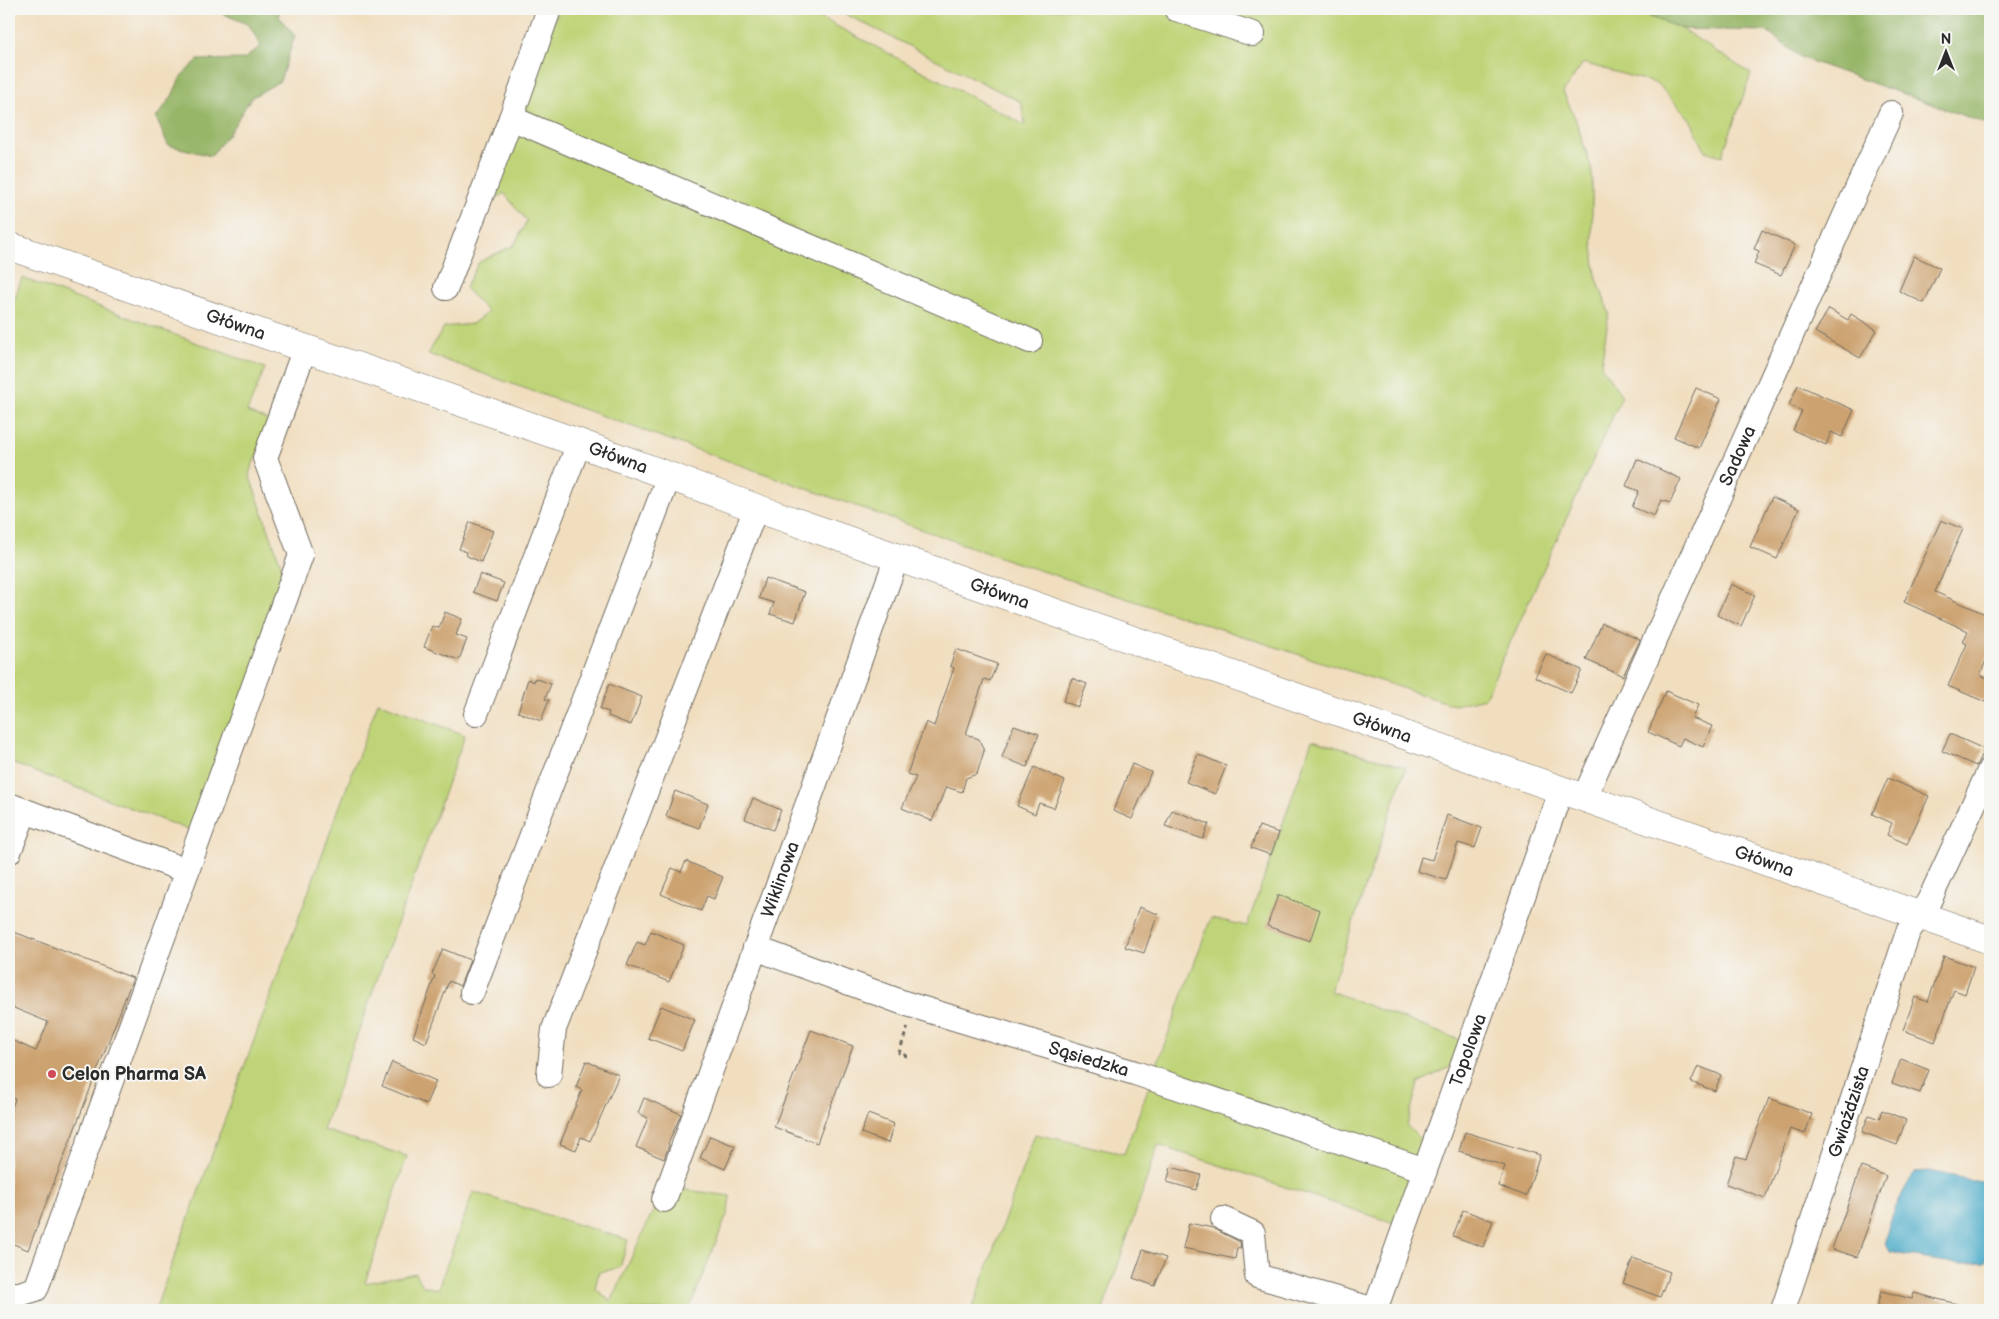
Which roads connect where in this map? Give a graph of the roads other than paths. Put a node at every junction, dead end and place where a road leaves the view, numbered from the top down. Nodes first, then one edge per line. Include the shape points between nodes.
1 (549, 9) edge
2 (1176, 9) edge
3 (1253, 34) dead end
4 (1891, 113) dead end
5 (511, 118) junction
6 (9, 246) edge
7 (446, 288) dead end
8 (1030, 341) dead end
9 (305, 348) junction
10 (579, 443) junction
11 (669, 476) junction
12 (756, 508) junction
13 (897, 557) junction
14 (476, 714) dead end
15 (1990, 769) edge
16 (1573, 794) junction
17 (17, 808) edge
18 (9, 852) edge
19 (187, 871) junction
20 (1918, 915) junction
21 (1990, 940) edge
22 (755, 948) junction
23 (472, 992) dead end
24 (549, 1075) dead end
25 (1425, 1170) junction
26 (664, 1200) dead end
27 (1223, 1219) dead end
28 (9, 1293) edge
29 (1375, 1310) edge
30 (1784, 1310) edge

1 - 5 street
2 - 3 street
4 - 16 street, Sadowa
5 - 7 street
5 - 8 street
6 - 9 main road, Główna
9 - 10 main road, Główna
9 - 19 street via 266,458 301,555
10 - 11 main road, Główna
10 - 14 street
11 - 12 main road, Główna
11 - 23 street
12 - 13 main road, Główna
12 - 24 street via 554,1029
13 - 16 main road, Główna
13 - 22 street, Wiklinowa
15 - 20 street, Gwiaździsta
16 - 20 main road, Główna
16 - 25 street, Topolowa
17 - 18 street
17 - 19 street
19 - 28 street via 36,1288 16,1296
20 - 21 main road, Główna
20 - 30 street, Gwiaździsta via 1895,968
22 - 25 street, Sąsiedzka via 904,1003 1135,1073
22 - 26 street, Wiklinowa
25 - 29 street, Topolowa
27 - 29 street via 1253,1233 1257,1276

